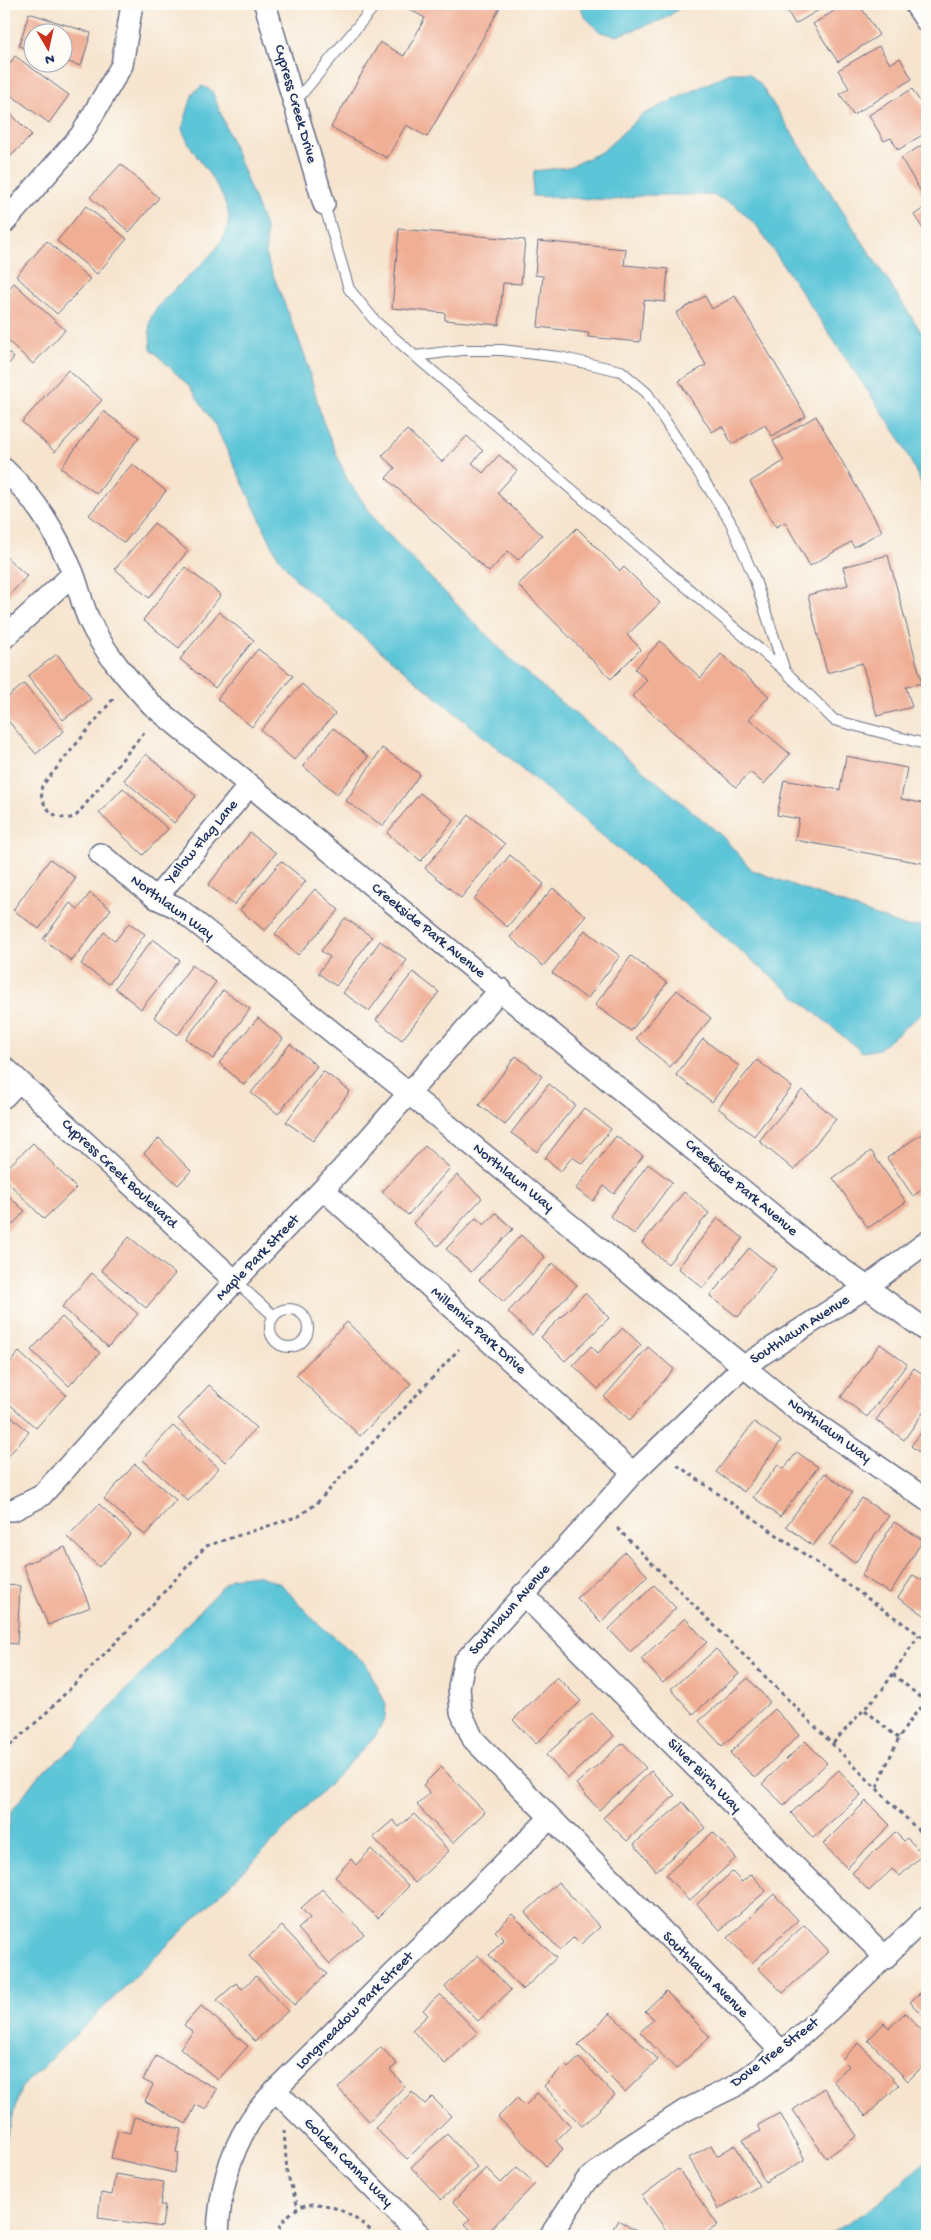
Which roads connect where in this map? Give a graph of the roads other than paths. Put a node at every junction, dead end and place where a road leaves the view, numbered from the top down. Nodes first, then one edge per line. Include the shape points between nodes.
1 (132, 4) edge
2 (265, 4) edge
3 (376, 4) edge
4 (915, 4) edge
5 (927, 22) edge
6 (294, 102) junction
7 (324, 204) joint
8 (4, 223) edge
9 (415, 356) junction
10 (4, 469) edge
11 (73, 574) junction
12 (4, 638) edge
13 (785, 671) junction
14 (925, 744) dead end
15 (249, 786) junction
16 (100, 854) dead end
17 (156, 898) junction
18 (500, 989) junction
19 (11, 1074) edge
20 (409, 1094) junction
21 (4, 1097) edge
22 (323, 1189) junction
23 (927, 1242) edge
24 (235, 1280) junction
25 (865, 1288) junction
26 (274, 1316) dead end
27 (927, 1331) edge
28 (744, 1366) junction
29 (632, 1473) junction
30 (927, 1500) edge
31 (4, 1510) edge
32 (523, 1594) junction
33 (550, 1818) junction
34 (927, 1916) edge
35 (886, 1958) junction
36 (782, 2052) junction
37 (275, 2090) junction
38 (218, 2236) edge
39 (421, 2236) edge
40 (550, 2236) edge

1 - 8 street via 122,65 86,128
2 - 6 street, Cypress Creek Drive
3 - 6 lane
4 - 5 street
6 - 7 street, Cypress Creek Drive
7 - 9 lane via 349,289 376,322
9 - 13 lane
9 - 13 lane via 462,350 502,350 559,358 621,372 648,393 730,521 754,577
10 - 11 street, Creekside Park Avenue via 49,522
11 - 12 street
11 - 15 street, Creekside Park Avenue via 88,619 116,666 152,705
13 - 14 lane via 834,720
15 - 17 street, Yellow Flag Lane
15 - 18 street, Creekside Park Avenue
16 - 17 street, Northlawn Way
17 - 20 street, Northlawn Way via 178,908
18 - 20 street, Maple Park Street
18 - 25 street, Creekside Park Avenue
19 - 21 street
19 - 24 street, Cypress Creek Boulevard
20 - 22 street, Maple Park Street
20 - 28 street, Northlawn Way
22 - 24 street, Maple Park Street
22 - 29 street, Millennia Park Drive
23 - 25 street, Southlawn Avenue
24 - 26 lane
24 - 31 street, Maple Park Street via 42,1496 13,1510
25 - 27 street, Creekside Park Avenue
25 - 28 street, Southlawn Avenue
28 - 29 street, Southlawn Avenue
28 - 30 street, Northlawn Way via 803,1415
29 - 32 street, Southlawn Avenue
32 - 33 street, Southlawn Avenue via 464,1662 459,1687 461,1712 473,1739
32 - 35 street, Silver Birch Way
33 - 36 street, Southlawn Avenue
33 - 37 street, Longmeadow Park Street
34 - 35 street, Dove Tree Street
35 - 36 street, Dove Tree Street
36 - 40 street, Dove Tree Street via 737,2085 684,2111 624,2150 586,2182
37 - 38 street, Longmeadow Park Street via 249,2122 231,2157 219,2209
37 - 39 street, Golden Canna Way

